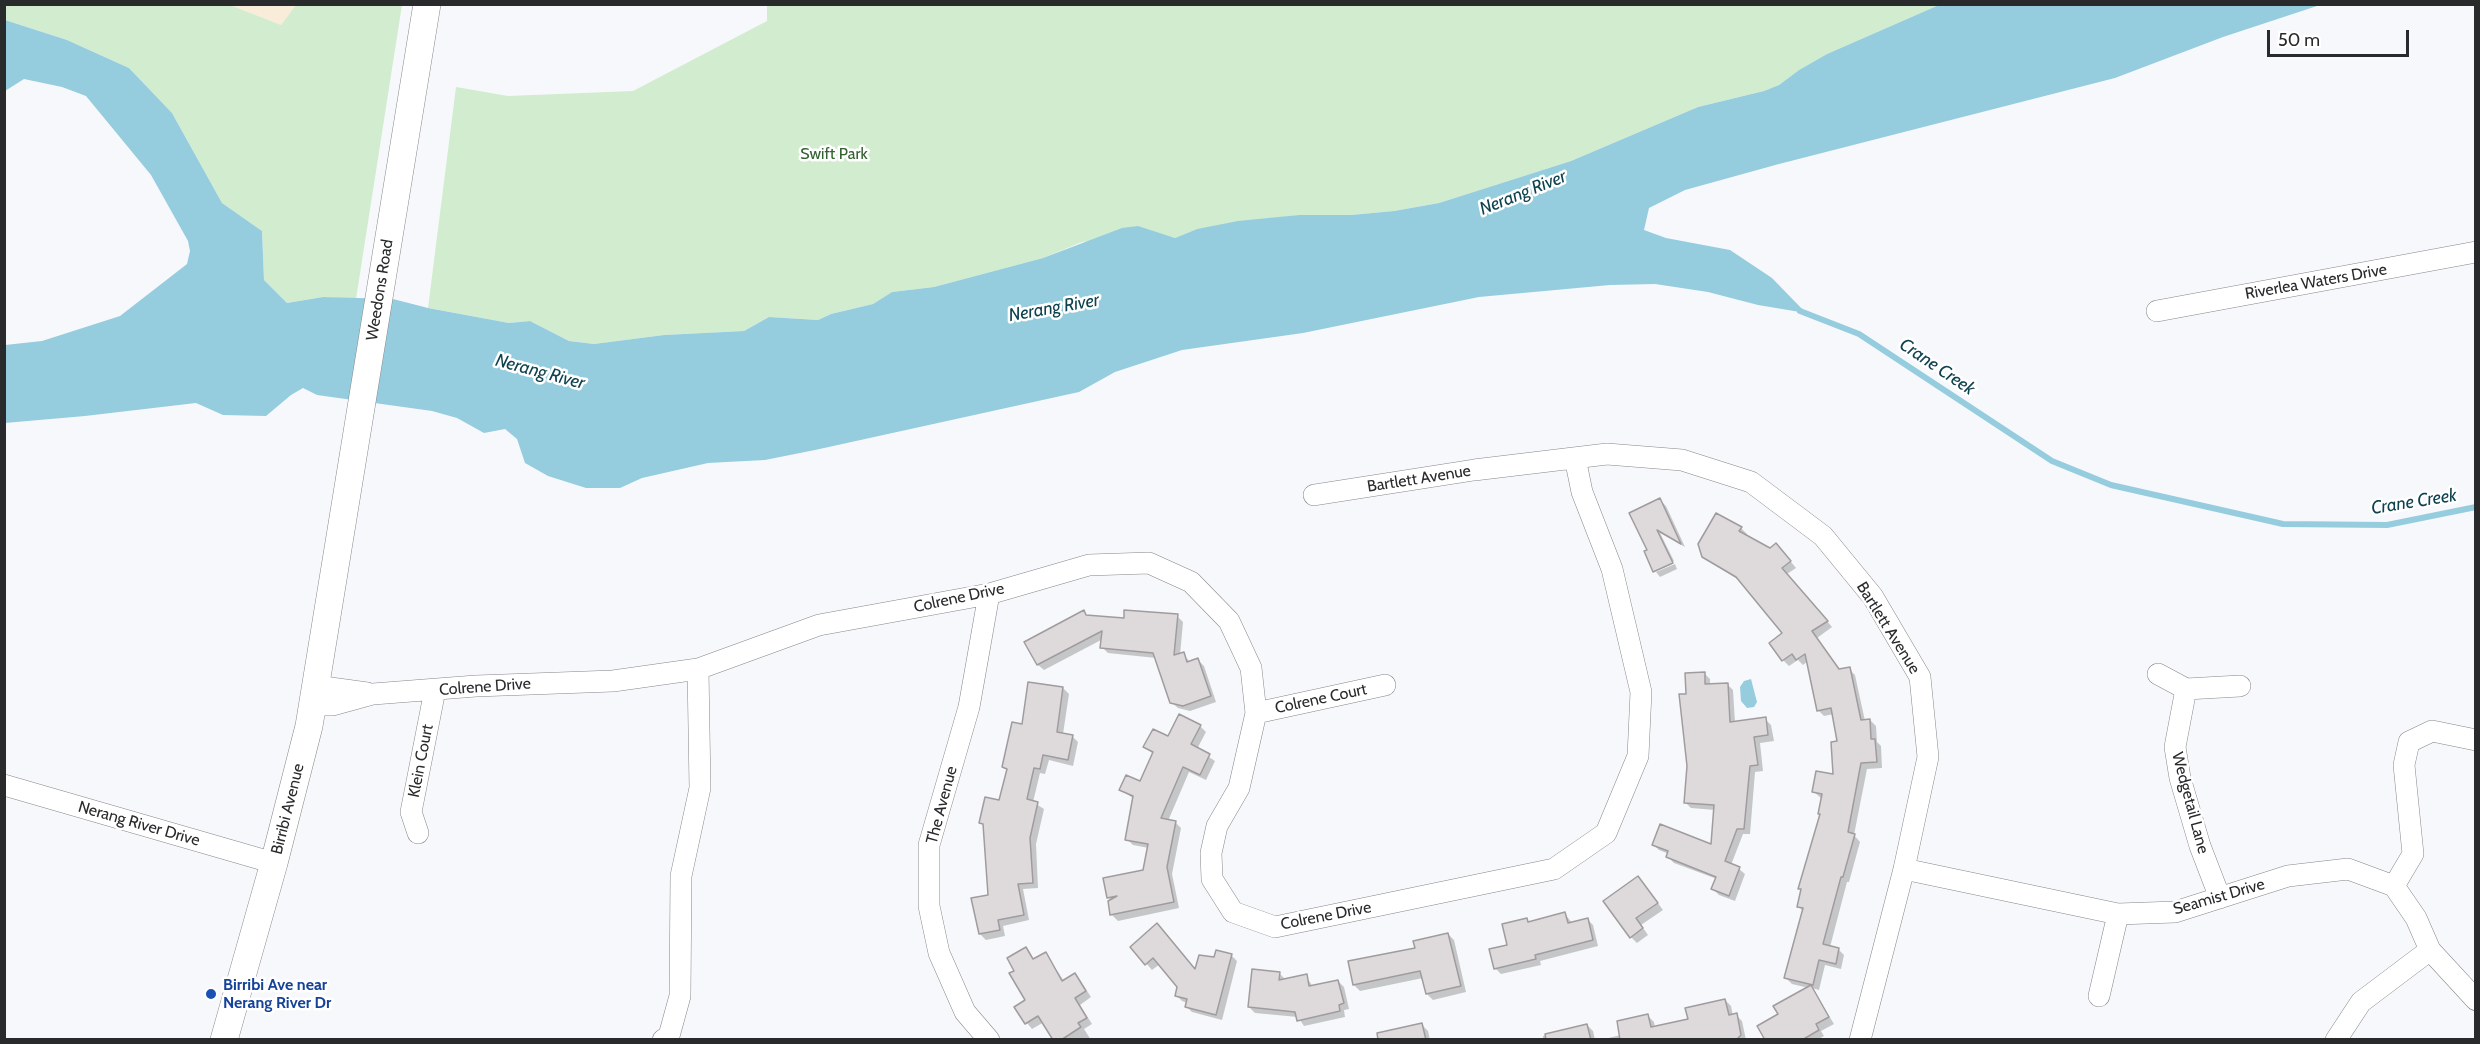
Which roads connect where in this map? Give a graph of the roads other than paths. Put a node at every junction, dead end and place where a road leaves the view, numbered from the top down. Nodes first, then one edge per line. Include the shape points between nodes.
1 (427, 4) edge
2 (2475, 252) edge
3 (2157, 311) dead end
4 (1575, 458) junction
5 (1314, 495) dead end
6 (334, 576) joint
7 (989, 594) junction
8 (698, 669) junction
9 (2158, 674) dead end
10 (1385, 686) dead end
11 (2240, 686) dead end
12 (2186, 689) junction
13 (435, 690) junction
14 (315, 696) junction
15 (1257, 713) junction
16 (2475, 740) edge
17 (4, 785) edge
18 (418, 833) dead end
19 (274, 863) junction
20 (1904, 869) junction
21 (2394, 886) junction
22 (2220, 898) junction
23 (2118, 914) junction
24 (2430, 950) junction
25 (2099, 996) dead end
26 (2475, 1000) edge
27 (669, 1038) edge
28 (224, 1040) edge
29 (989, 1040) edge
30 (1860, 1040) edge
31 (2336, 1040) edge

1 - 6 street, Weedons Road
2 - 3 street, Riverlea Waters Drive
4 - 5 street, Bartlett Avenue
4 - 15 street, Colrene Drive via 1582,492 1612,569 1641,692 1638,756 1606,833 1554,869 1275,927 1254,920 1233,912 1212,879 1211,853 1217,826 1239,788
4 - 20 street, Bartlett Avenue via 1607,454 1682,460 1750,482 1823,536 1873,597 1920,677 1929,757
6 - 14 street, Birribi Avenue
7 - 8 street, Colrene Drive via 819,625
7 - 15 street, Colrene Drive via 1089,565 1149,563 1191,582 1229,621 1251,668
7 - 29 street, The Avenue via 969,707 929,845 929,906 939,953 965,1012
8 - 13 street, Colrene Drive via 613,681
8 - 27 street via 700,788 681,876 680,996
9 - 12 street
10 - 15 street, Colrene Court
11 - 12 street
12 - 22 street, Wedgetail Lane via 2175,747 2180,778 2199,846
13 - 14 street, Colrene Drive
13 - 18 street, Klein Court via 411,812
14 - 19 street, Birribi Avenue
16 - 21 street via 2432,731 2409,742 2404,765 2413,854
17 - 19 street, Nerang River Drive
19 - 28 street, Birribi Avenue
20 - 23 street, Seamist Drive
20 - 30 street, Bartlett Avenue
21 - 22 street, Seamist Drive via 2348,869 2288,876
21 - 24 street via 2416,918
22 - 23 street, Seamist Drive via 2175,912
23 - 25 street
24 - 26 street
24 - 31 street via 2361,1002

